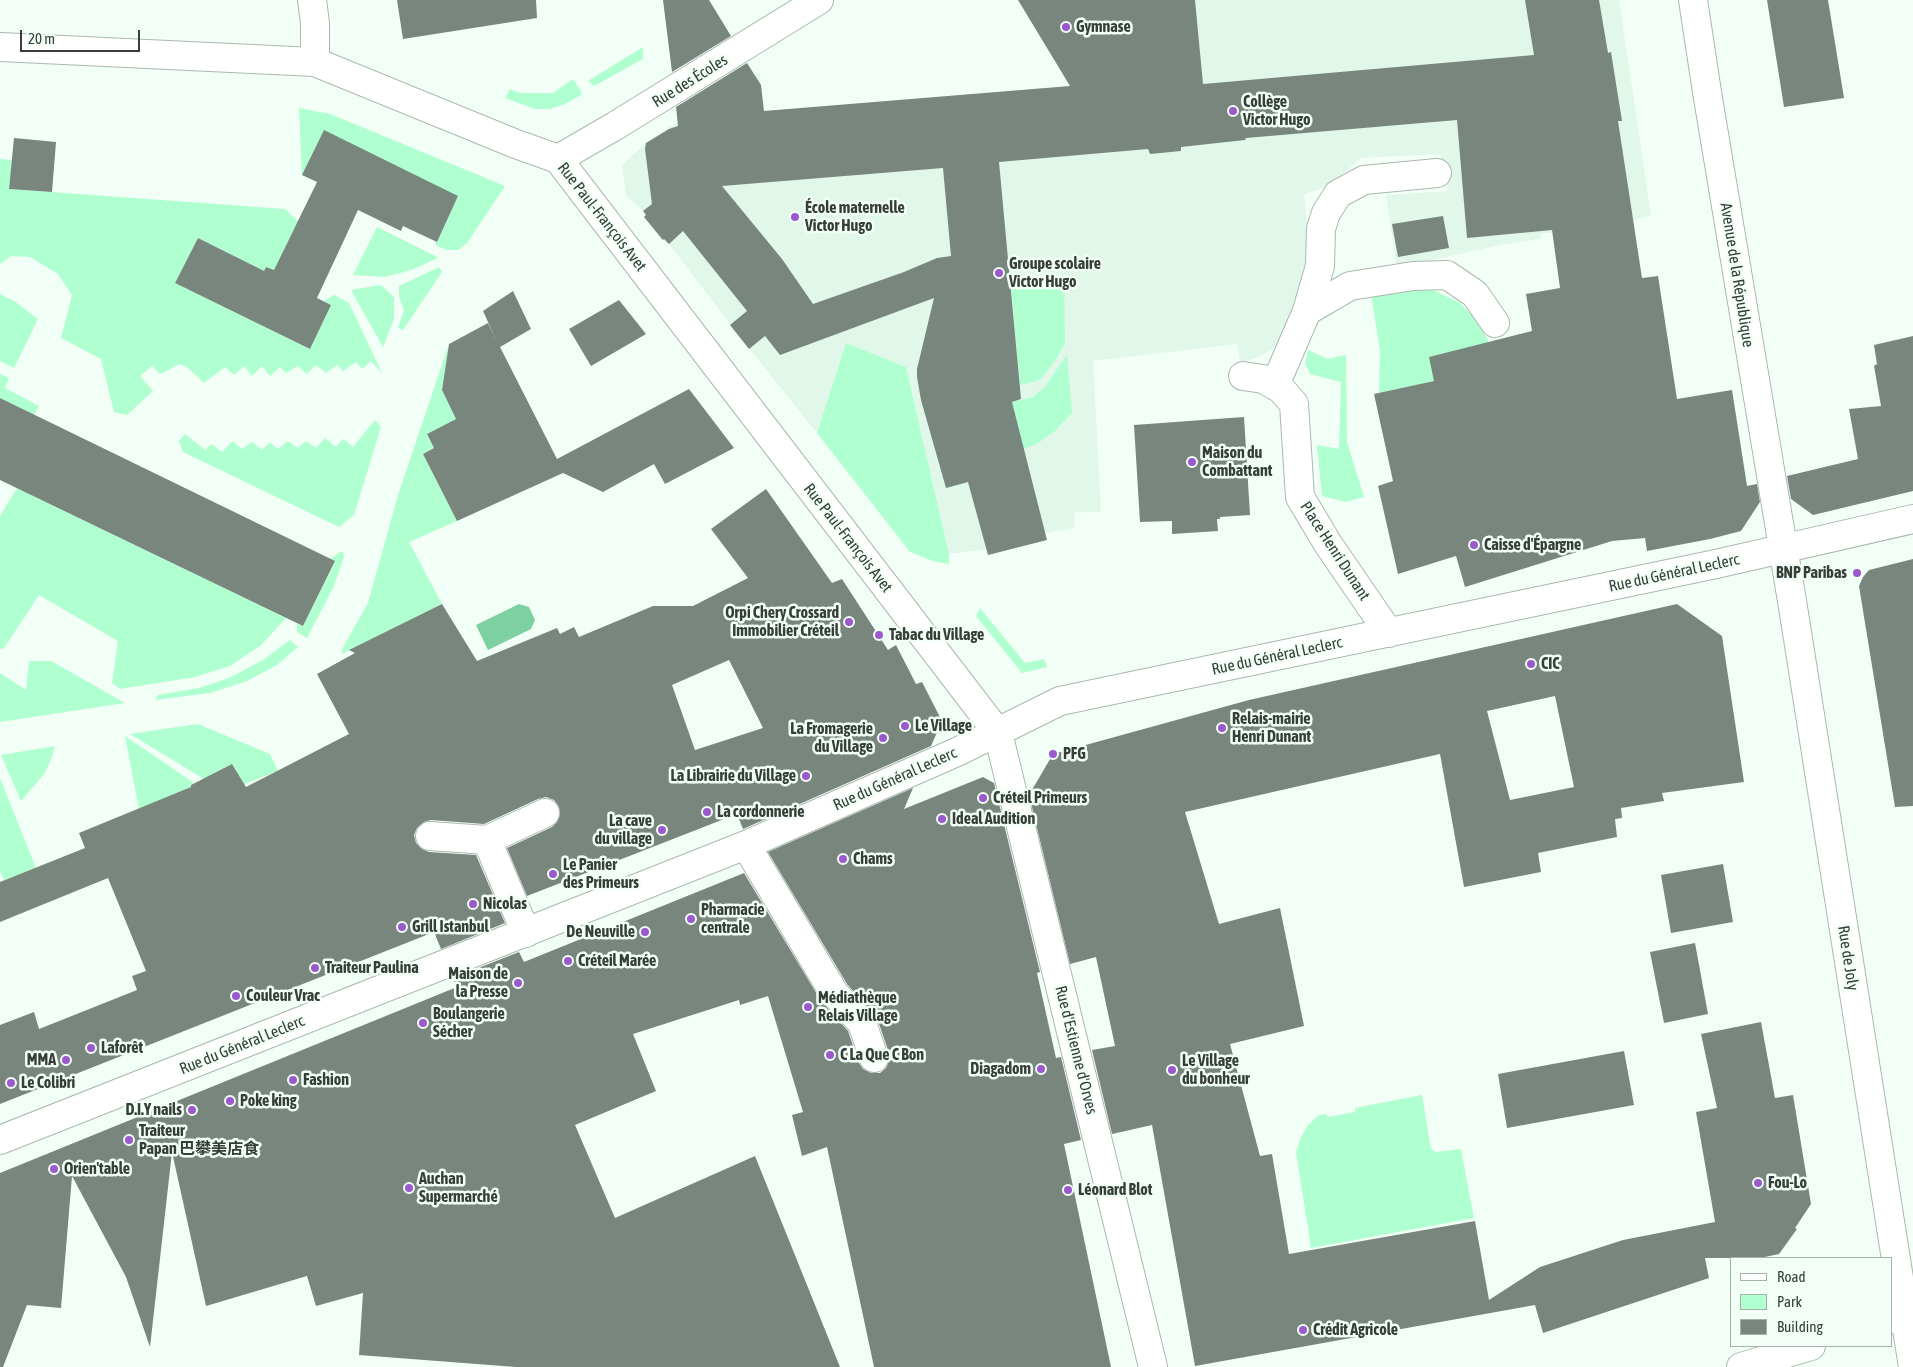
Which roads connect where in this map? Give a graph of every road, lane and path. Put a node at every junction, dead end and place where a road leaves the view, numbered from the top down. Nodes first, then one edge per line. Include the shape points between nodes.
1 (312, 0) edge
2 (1693, 0) edge
3 (813, 2) edge
4 (0, 47) edge
5 (315, 62) junction
6 (558, 159) junction
7 (1437, 173) dead end
8 (1307, 311) junction
9 (1496, 323) dead end
10 (1243, 376) dead end
11 (1275, 385) junction
12 (1913, 519) edge
13 (1783, 549) junction
14 (1389, 633) junction
15 (998, 733) junction
16 (545, 813) dead end
17 (430, 836) dead end
18 (487, 840) junction
19 (746, 845) junction
20 (526, 933) junction
21 (874, 1058) dead end
22 (0, 1140) edge
23 (1903, 1315) edge
24 (1808, 1347) edge
25 (1153, 1367) edge
26 (1741, 1367) edge
27 (1913, 1367) edge

1 - 5 street
2 - 13 street, Avenue de la République
3 - 6 street, Rue des Écoles
4 - 5 street, Rue Paul-François Avet
5 - 6 street, Rue Paul-François Avet
6 - 15 street, Rue Paul-François Avet
7 - 8 street via 1364,180 1338,194 1326,212 1321,229 1320,266
8 - 9 street via 1350,286 1413,276 1446,276 1475,294
8 - 11 street
10 - 11 street, Place Henri Dunant via 1263,379
11 - 14 street, Place Henri Dunant via 1294,404 1300,497
12 - 13 street, Rue du Général Leclerc
13 - 14 street, Rue du Général Leclerc
13 - 23 street, Rue de Joly
14 - 15 street, Rue du Général Leclerc via 1060,701
15 - 19 street, Rue du Général Leclerc
15 - 25 street, Rue d'Estienne d'Orves
16 - 18 street
17 - 18 street
18 - 20 street
19 - 20 street, Rue du Général Leclerc
19 - 21 street via 834,993 862,1023
20 - 22 street, Rue du Général Leclerc
23 - 27 street, Rue de Joly
24 - 26 street

